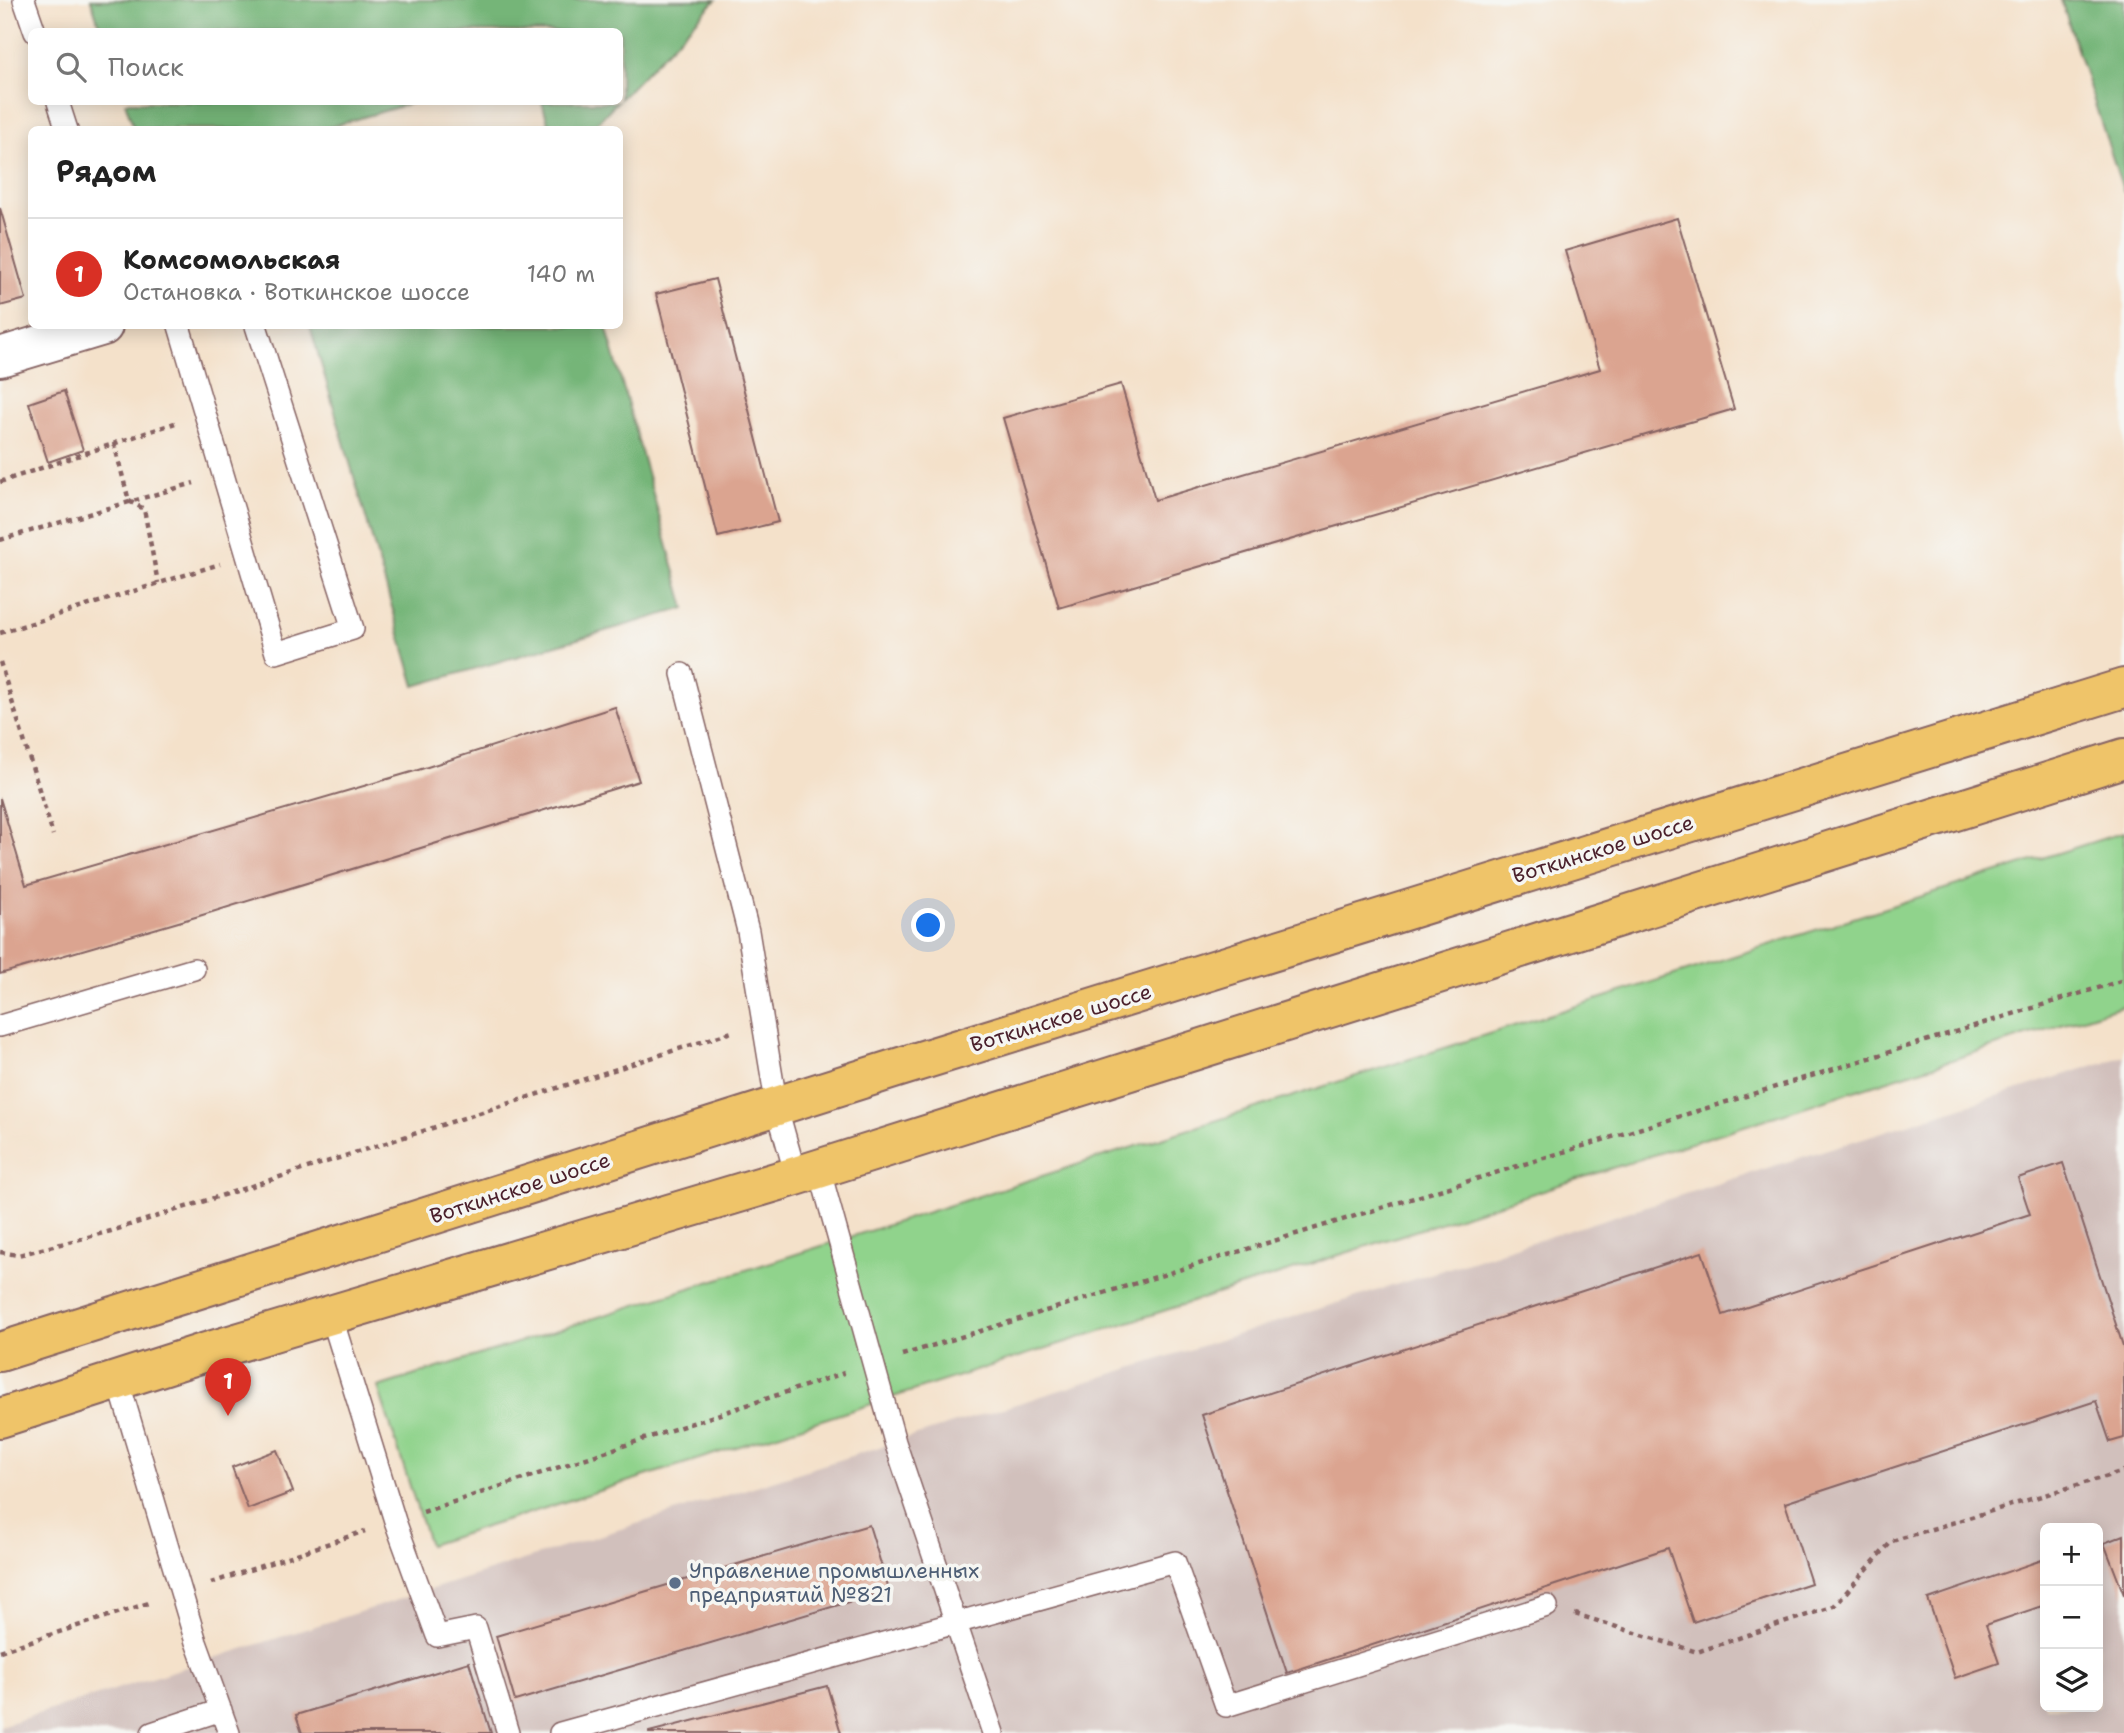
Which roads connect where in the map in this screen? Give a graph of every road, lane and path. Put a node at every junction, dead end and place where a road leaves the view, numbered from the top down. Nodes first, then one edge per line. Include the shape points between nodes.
1 (24, 0) edge
2 (34, 28) edge
3 (59, 105) edge
4 (66, 126) edge
5 (93, 329) edge
6 (180, 329) edge
7 (257, 329) edge
8 (0, 357) edge
9 (205, 413) junction
10 (114, 443) junction
11 (223, 474) junction
12 (0, 482) edge
13 (129, 501) junction
14 (0, 540) edge
15 (247, 556) junction
16 (158, 583) junction
17 (0, 634) edge
18 (0, 662) edge
19 (682, 674) dead end
20 (2124, 688) edge
21 (2124, 758) edge
22 (53, 835) dead end
23 (194, 970) dead end
24 (2124, 980) edge
25 (763, 1023) junction
26 (0, 1026) edge
27 (777, 1108) junction
28 (808, 1172) junction
29 (0, 1252) edge
30 (331, 1315) junction
31 (0, 1352) edge
32 (874, 1364) junction
33 (118, 1380) junction
34 (0, 1418) edge
35 (2124, 1471) edge
36 (395, 1521) junction
37 (181, 1592) junction
38 (1547, 1606) joint
39 (956, 1623) junction
40 (0, 1651) edge
41 (221, 1710) junction
42 (152, 1733) edge
43 (229, 1733) edge
44 (508, 1733) edge
45 (559, 1733) edge
46 (993, 1733) edge

1 - 2 lane
3 - 4 lane
5 - 8 street
6 - 9 lane
7 - 15 lane via 353,629 275,653
9 - 10 path
9 - 11 lane
10 - 12 path
10 - 13 path
11 - 13 path
11 - 15 lane
13 - 14 path
13 - 16 path via 144,509
15 - 16 path
16 - 17 path
18 - 22 path
19 - 25 lane via 748,931
20 - 27 main road, Воткинское шоссе
21 - 28 main road
23 - 26 lane
24 - 32 path
25 - 27 lane
25 - 29 path via 111,1231 18,1255
27 - 28 lane
27 - 31 main road, Воткинское шоссе
28 - 30 main road
28 - 32 lane
30 - 33 main road
30 - 36 lane
32 - 36 path
32 - 39 lane via 895,1442
33 - 34 main road
33 - 37 lane
35 - 38 path via 1892,1541 1834,1606 1697,1652
36 - 37 path
36 - 44 lane via 437,1636 476,1628
37 - 40 path
37 - 41 lane
38 - 39 lane via 1226,1706 1175,1562
39 - 45 lane
39 - 46 lane
41 - 42 lane
41 - 43 lane

